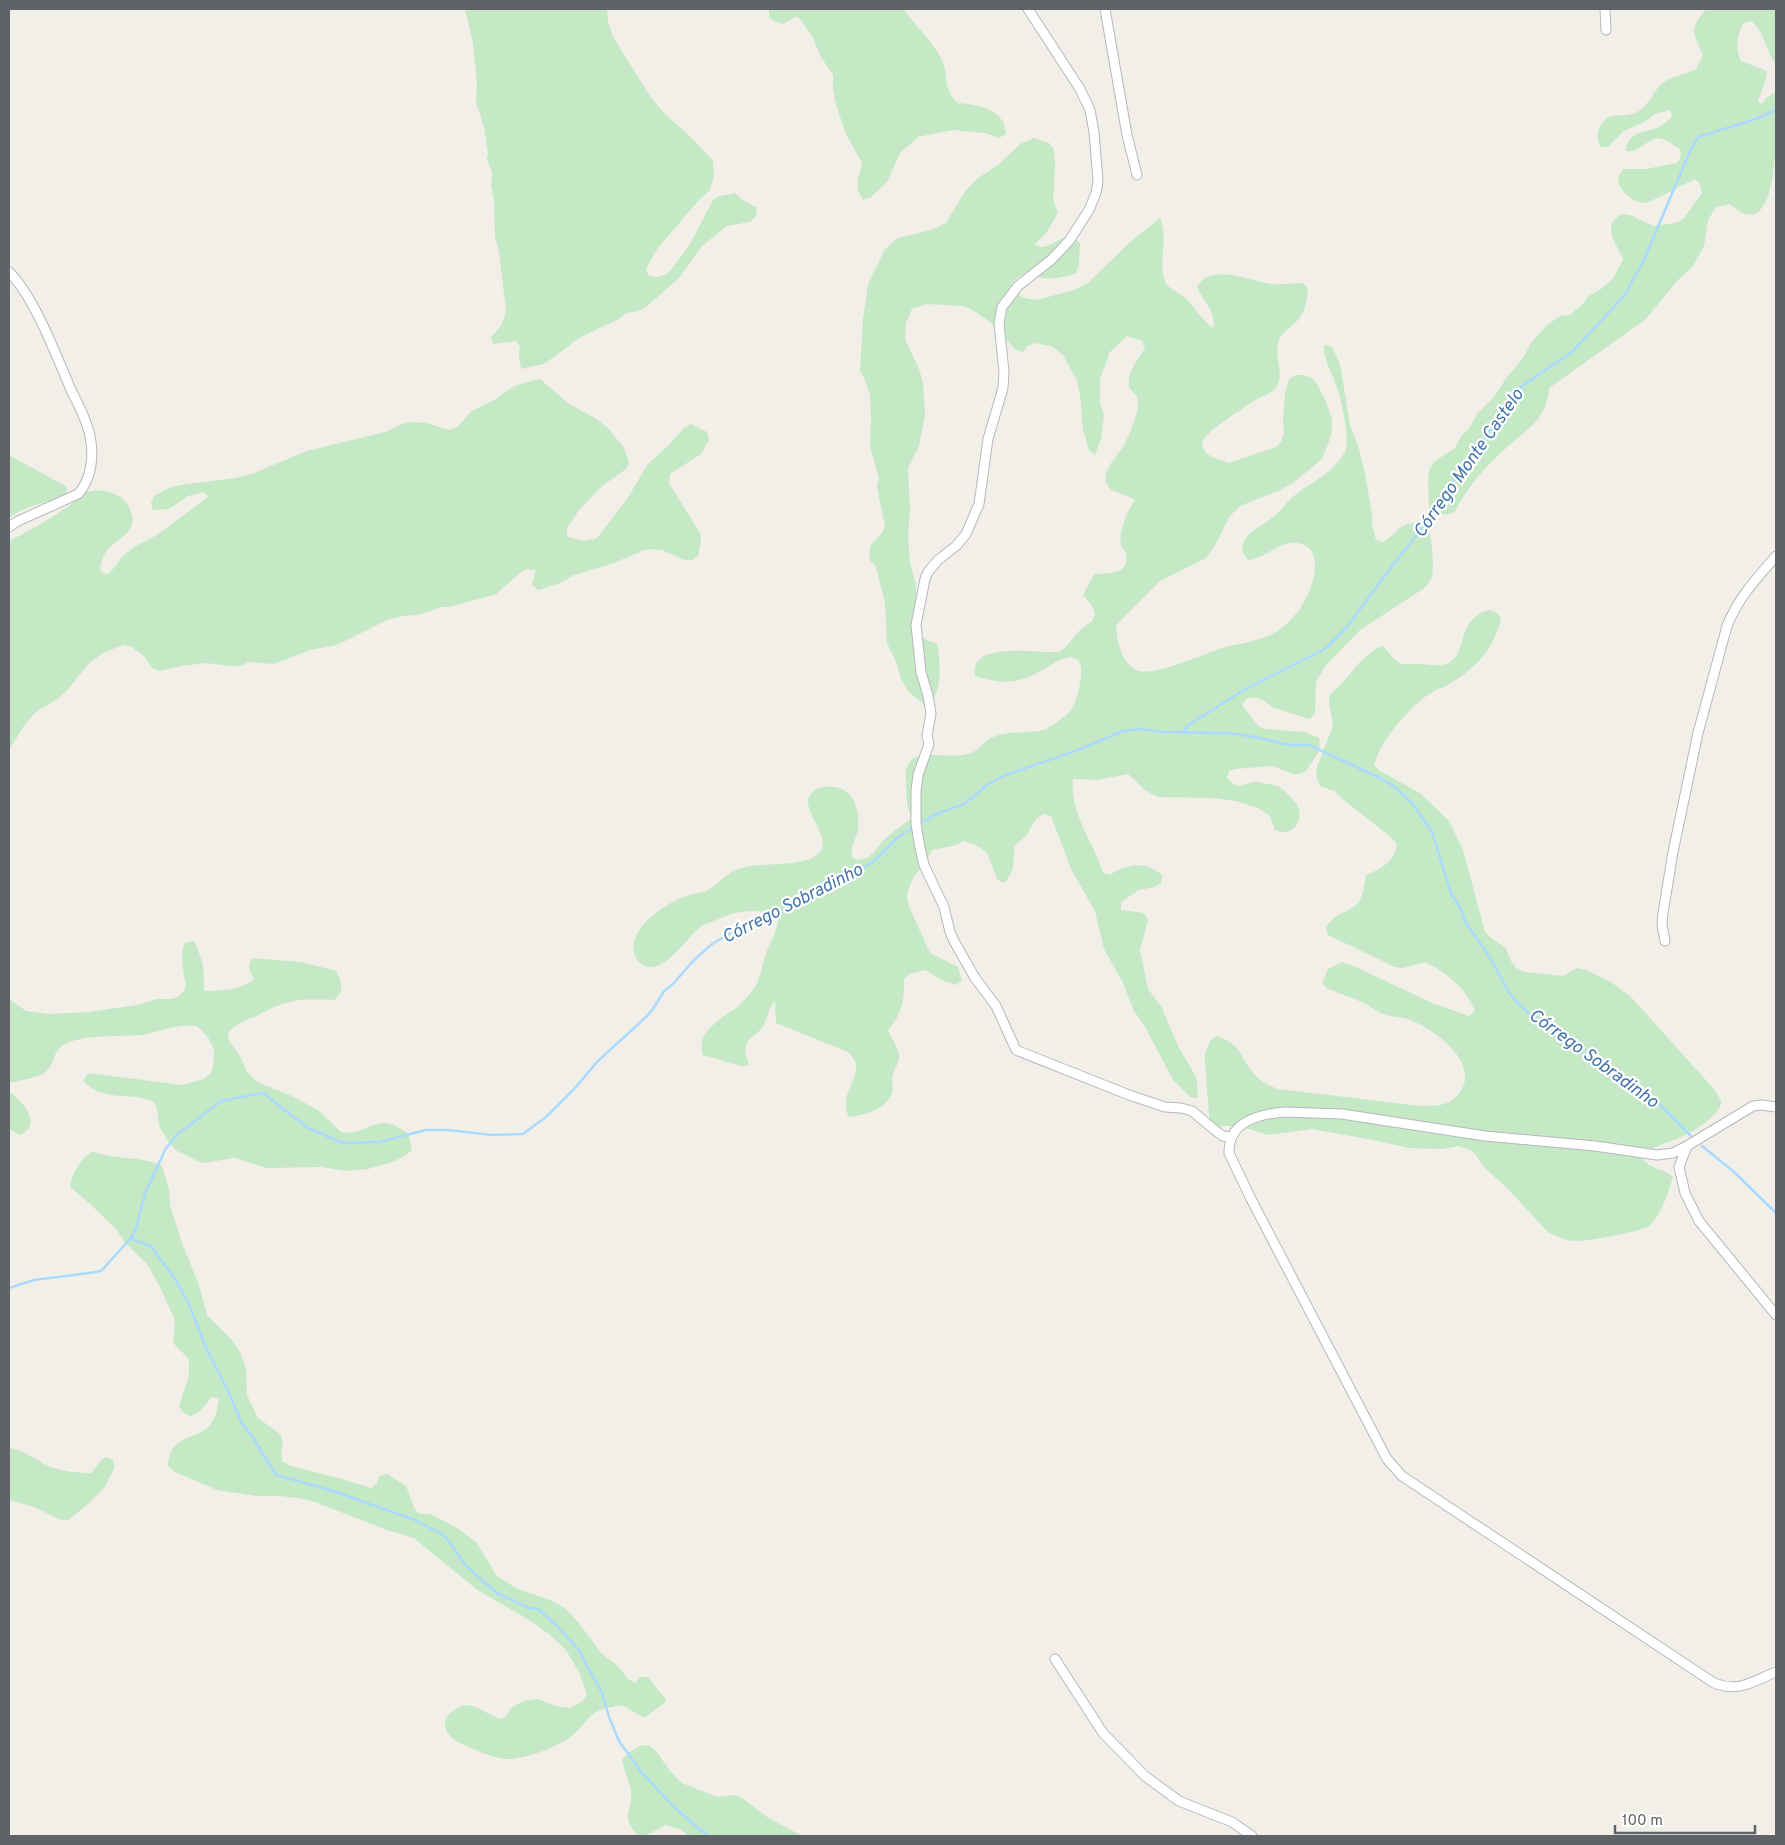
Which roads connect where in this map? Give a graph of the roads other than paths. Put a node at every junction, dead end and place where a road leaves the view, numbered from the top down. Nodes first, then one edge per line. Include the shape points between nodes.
1 (1028, 9) edge
2 (1105, 9) edge
3 (1605, 9) edge
4 (1606, 30) dead end
5 (1137, 175) dead end
6 (9, 272) edge
7 (9, 527) edge
8 (1776, 556) edge
9 (1665, 941) dead end
10 (1776, 1107) edge
11 (1230, 1137) junction
12 (1688, 1146) junction
13 (1776, 1315) edge
14 (1055, 1659) dead end
15 (1776, 1672) edge
16 (1252, 1836) edge

1 - 11 street via 1090,110 1098,181 1089,210 1069,241 1022,282 1002,307 999,323 1004,372 988,439 979,504 966,534 938,560 925,579 916,625 930,713 929,744 916,791 917,832 924,865 942,900 950,932 975,978 996,1006 1016,1050 1129,1095 1195,1113 1223,1136
2 - 5 street via 1126,135
3 - 4 street
6 - 7 street via 30,300 59,360 89,432 91,455 88,478 78,494
8 - 9 street via 1741,597 1727,626 1698,733 1673,852 1663,913
10 - 12 street via 1753,1106
11 - 12 street via 1246,1121 1285,1112 1342,1114 1485,1136 1657,1155 1673,1153
11 - 15 street via 1229,1153 1251,1199 1387,1459 1402,1476 1714,1683 1724,1688 1736,1688
12 - 13 street via 1679,1166 1685,1192 1699,1221
14 - 16 street via 1103,1733 1145,1776 1179,1801 1232,1822

